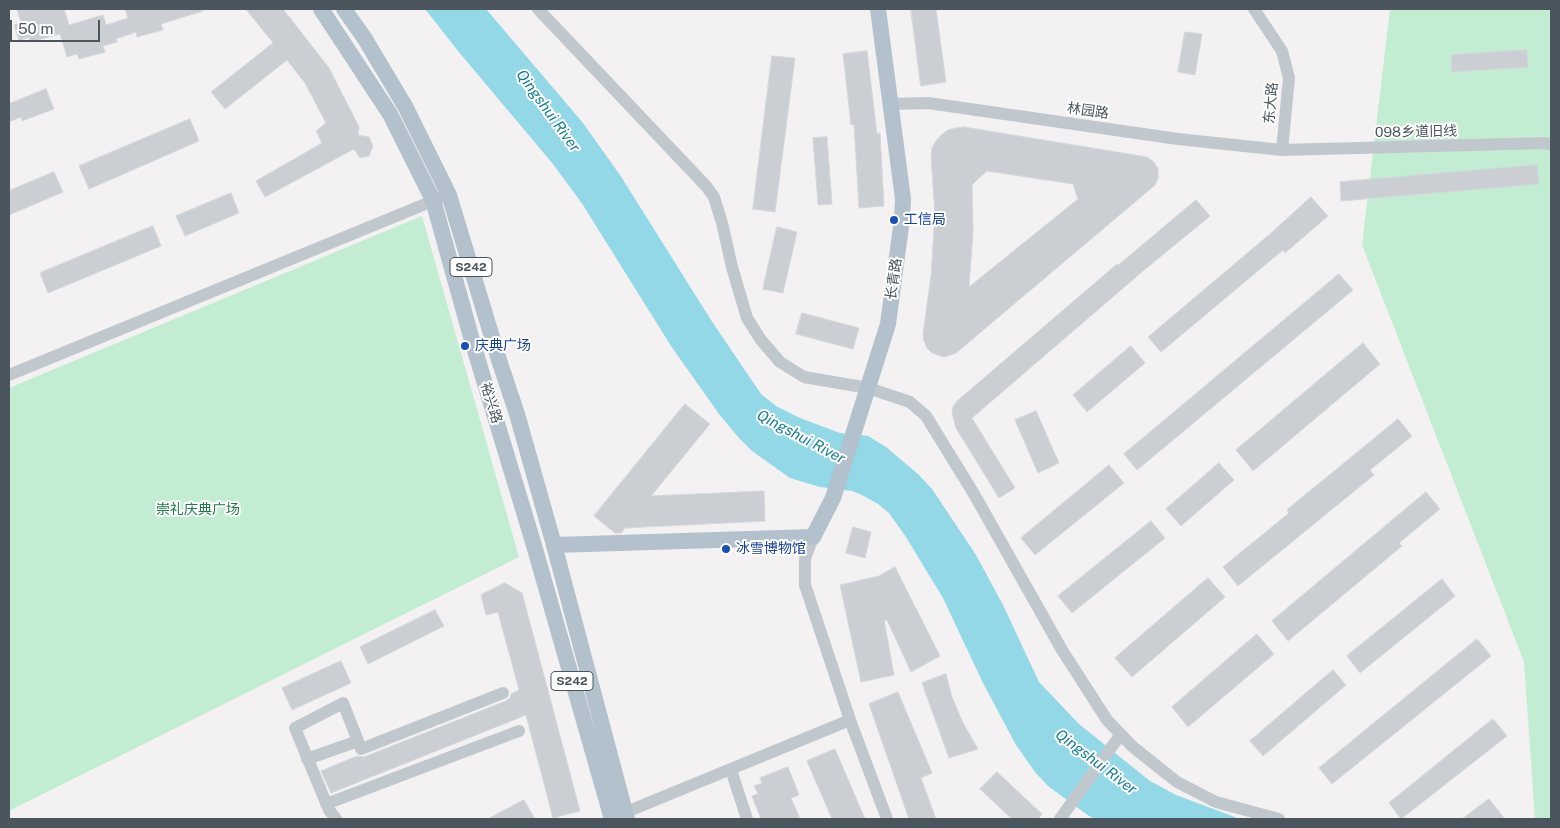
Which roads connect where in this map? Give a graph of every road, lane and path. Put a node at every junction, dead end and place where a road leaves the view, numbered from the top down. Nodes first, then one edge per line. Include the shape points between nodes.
1 (321, 9) edge
2 (344, 9) edge
3 (538, 9) edge
4 (878, 9) edge
5 (1254, 9) edge
6 (890, 104) junction
7 (1551, 145) edge
8 (1282, 150) junction
9 (449, 195) junction
10 (433, 200) junction
11 (9, 375) edge
12 (868, 388) junction
13 (813, 537) junction
14 (533, 542) junction
15 (554, 545) junction
16 (503, 692) dead end
17 (850, 720) junction
18 (519, 730) dead end
19 (1121, 734) junction
20 (358, 741) junction
21 (308, 759) junction
22 (731, 770) junction
23 (326, 804) junction
24 (1064, 815) edge
25 (617, 818) edge
26 (336, 819) edge
27 (748, 819) edge
28 (888, 819) edge
29 (1279, 819) edge

1 - 10 main road, 裕兴路 / S242 via 390,114
2 - 9 main road, 裕兴路 / S242 via 405,106
3 - 12 street via 714,197 747,318 780,362 804,377
4 - 6 main road, 长青路
5 - 8 street, 东大路 via 1282,51 1289,78
6 - 8 street, 林园路 via 928,103 1178,139
6 - 12 main road, 长青路 via 903,199 902,219 888,324
7 - 8 street, 098乡道旧线
9 - 10 street
9 - 15 main road, 裕兴路 / S242
10 - 11 street
10 - 14 main road, 裕兴路 / S242
12 - 13 main road, 长青路 via 833,498
12 - 19 street via 910,402 926,416 1062,650 1107,720
13 - 15 main road
13 - 17 street via 805,559 805,585
14 - 15 street
14 - 25 main road, 裕兴路 / S242
15 - 25 main road, 裕兴路 / S242
16 - 20 street via 361,748
17 - 22 street
17 - 28 street
18 - 23 street
19 - 24 street
19 - 29 street via 1177,782 1216,802
20 - 21 street
20 - 21 street via 343,703 294,728
21 - 23 street
22 - 25 street
22 - 27 street
23 - 26 street

